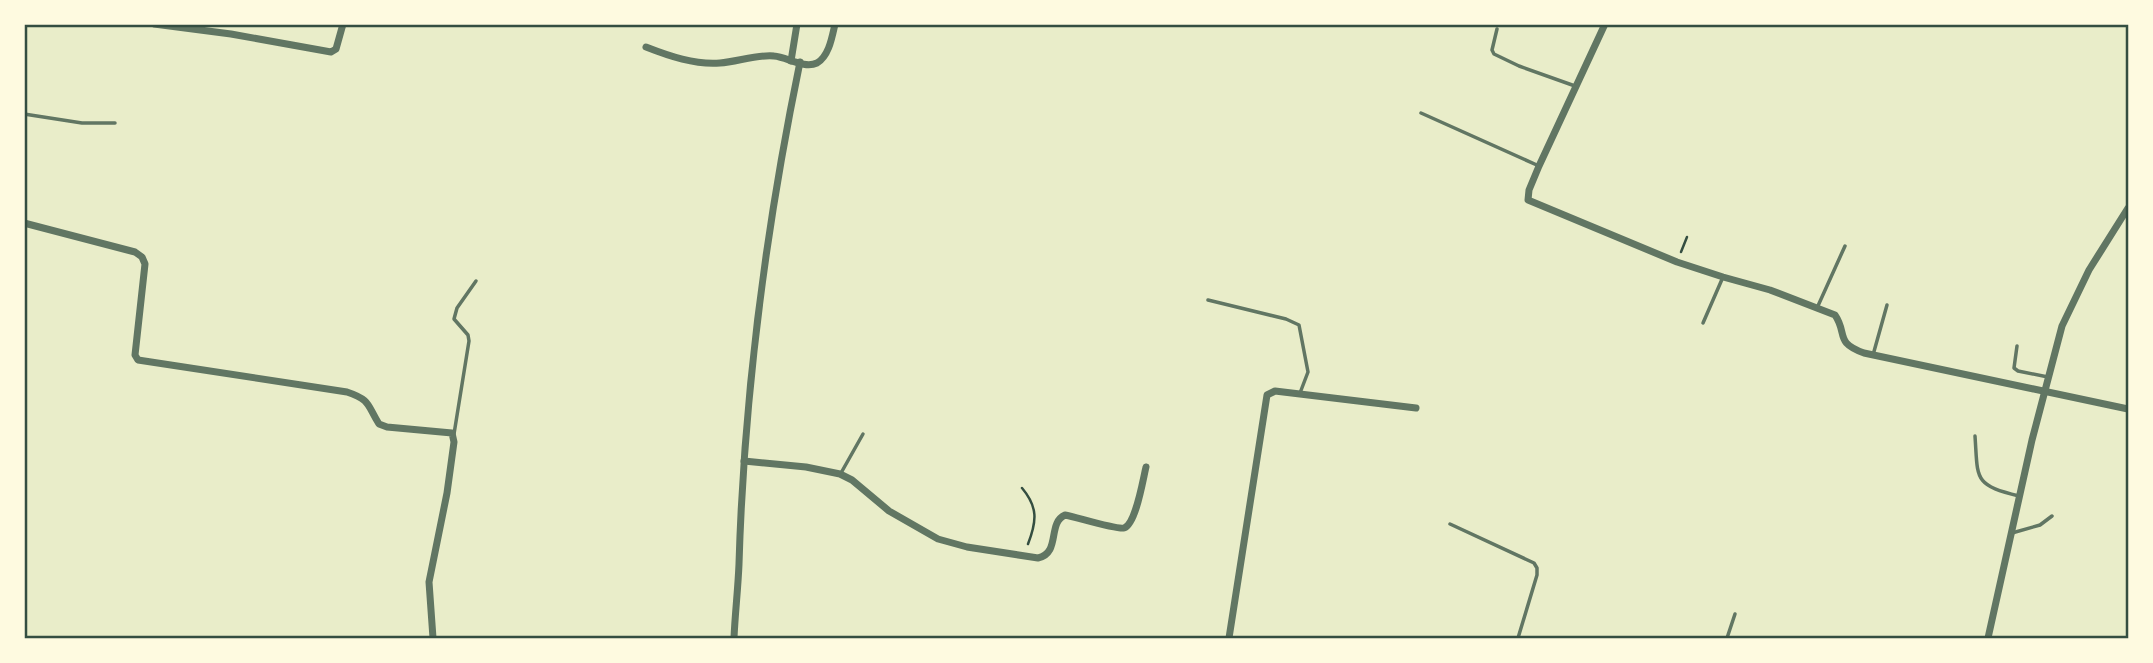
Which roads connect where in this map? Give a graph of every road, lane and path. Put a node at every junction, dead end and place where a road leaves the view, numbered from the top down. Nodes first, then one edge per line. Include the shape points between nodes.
1 (154, 24) edge
2 (343, 24) edge
3 (797, 24) edge
4 (835, 24) edge
5 (1605, 24) edge
6 (1497, 29) dead end
7 (646, 47) dead end
8 (791, 61) junction
9 (800, 62) junction
10 (1575, 86) junction
11 (1421, 113) dead end
12 (24, 114) edge
13 (115, 123) dead end
14 (1539, 166) junction
15 (2129, 208) edge
16 (24, 223) edge
17 (1686, 237) dead end
18 (1845, 246) dead end
19 (1677, 261) junction
20 (1723, 277) junction
21 (476, 281) dead end
22 (1208, 300) dead end
23 (1886, 305) dead end
24 (1816, 308) junction
25 (1703, 323) dead end
26 (2017, 346) dead end
27 (1873, 355) junction
28 (2048, 377) junction
29 (2043, 394) junction
30 (1299, 395) junction
31 (1416, 408) dead end
32 (2129, 409) edge
33 (863, 434) dead end
34 (454, 435) junction
35 (1975, 436) dead end
36 (744, 461) junction
37 (1146, 467) dead end
38 (840, 474) junction
39 (1022, 488) dead end
40 (2017, 495) junction
41 (2052, 516) dead end
42 (1450, 524) dead end
43 (2010, 534) junction
44 (1020, 555) junction
45 (1735, 614) dead end
46 (433, 639) edge
47 (734, 639) edge
48 (1229, 639) edge
49 (1518, 639) edge
50 (1727, 639) edge
51 (1988, 639) edge

1 - 2 street via 331,52
3 - 8 street
4 - 9 street via 824,56 810,64
5 - 10 street
6 - 10 lane via 1494,54
7 - 8 street via 703,63 774,56
8 - 9 street
9 - 36 street via 752,357
10 - 14 street
11 - 14 lane
12 - 13 lane
14 - 19 street via 1528,200
15 - 28 street via 2070,309
16 - 34 street via 142,257 145,271 138,360 339,390 369,402 379,424
17 - 19 path
18 - 24 lane
19 - 20 street
20 - 24 street
20 - 25 lane
21 - 34 lane via 454,318 469,341
22 - 30 lane via 1299,325 1307,372
23 - 27 lane
24 - 27 street via 1839,319 1841,337 1849,346
26 - 28 lane via 2014,369
27 - 29 street
28 - 29 street
29 - 32 street
29 - 40 street
30 - 31 street
30 - 48 street via 1275,391 1265,399
33 - 38 lane
34 - 46 street via 429,582
35 - 40 lane via 1983,482 1988,488
36 - 38 street
36 - 47 street
37 - 44 street via 1127,526 1065,515 1058,521 1048,554 1038,558
38 - 44 street via 889,511 938,539
39 - 44 path via 1035,514 1032,534
40 - 43 street
41 - 43 lane
42 - 49 lane via 1537,568
43 - 51 street
45 - 50 lane

